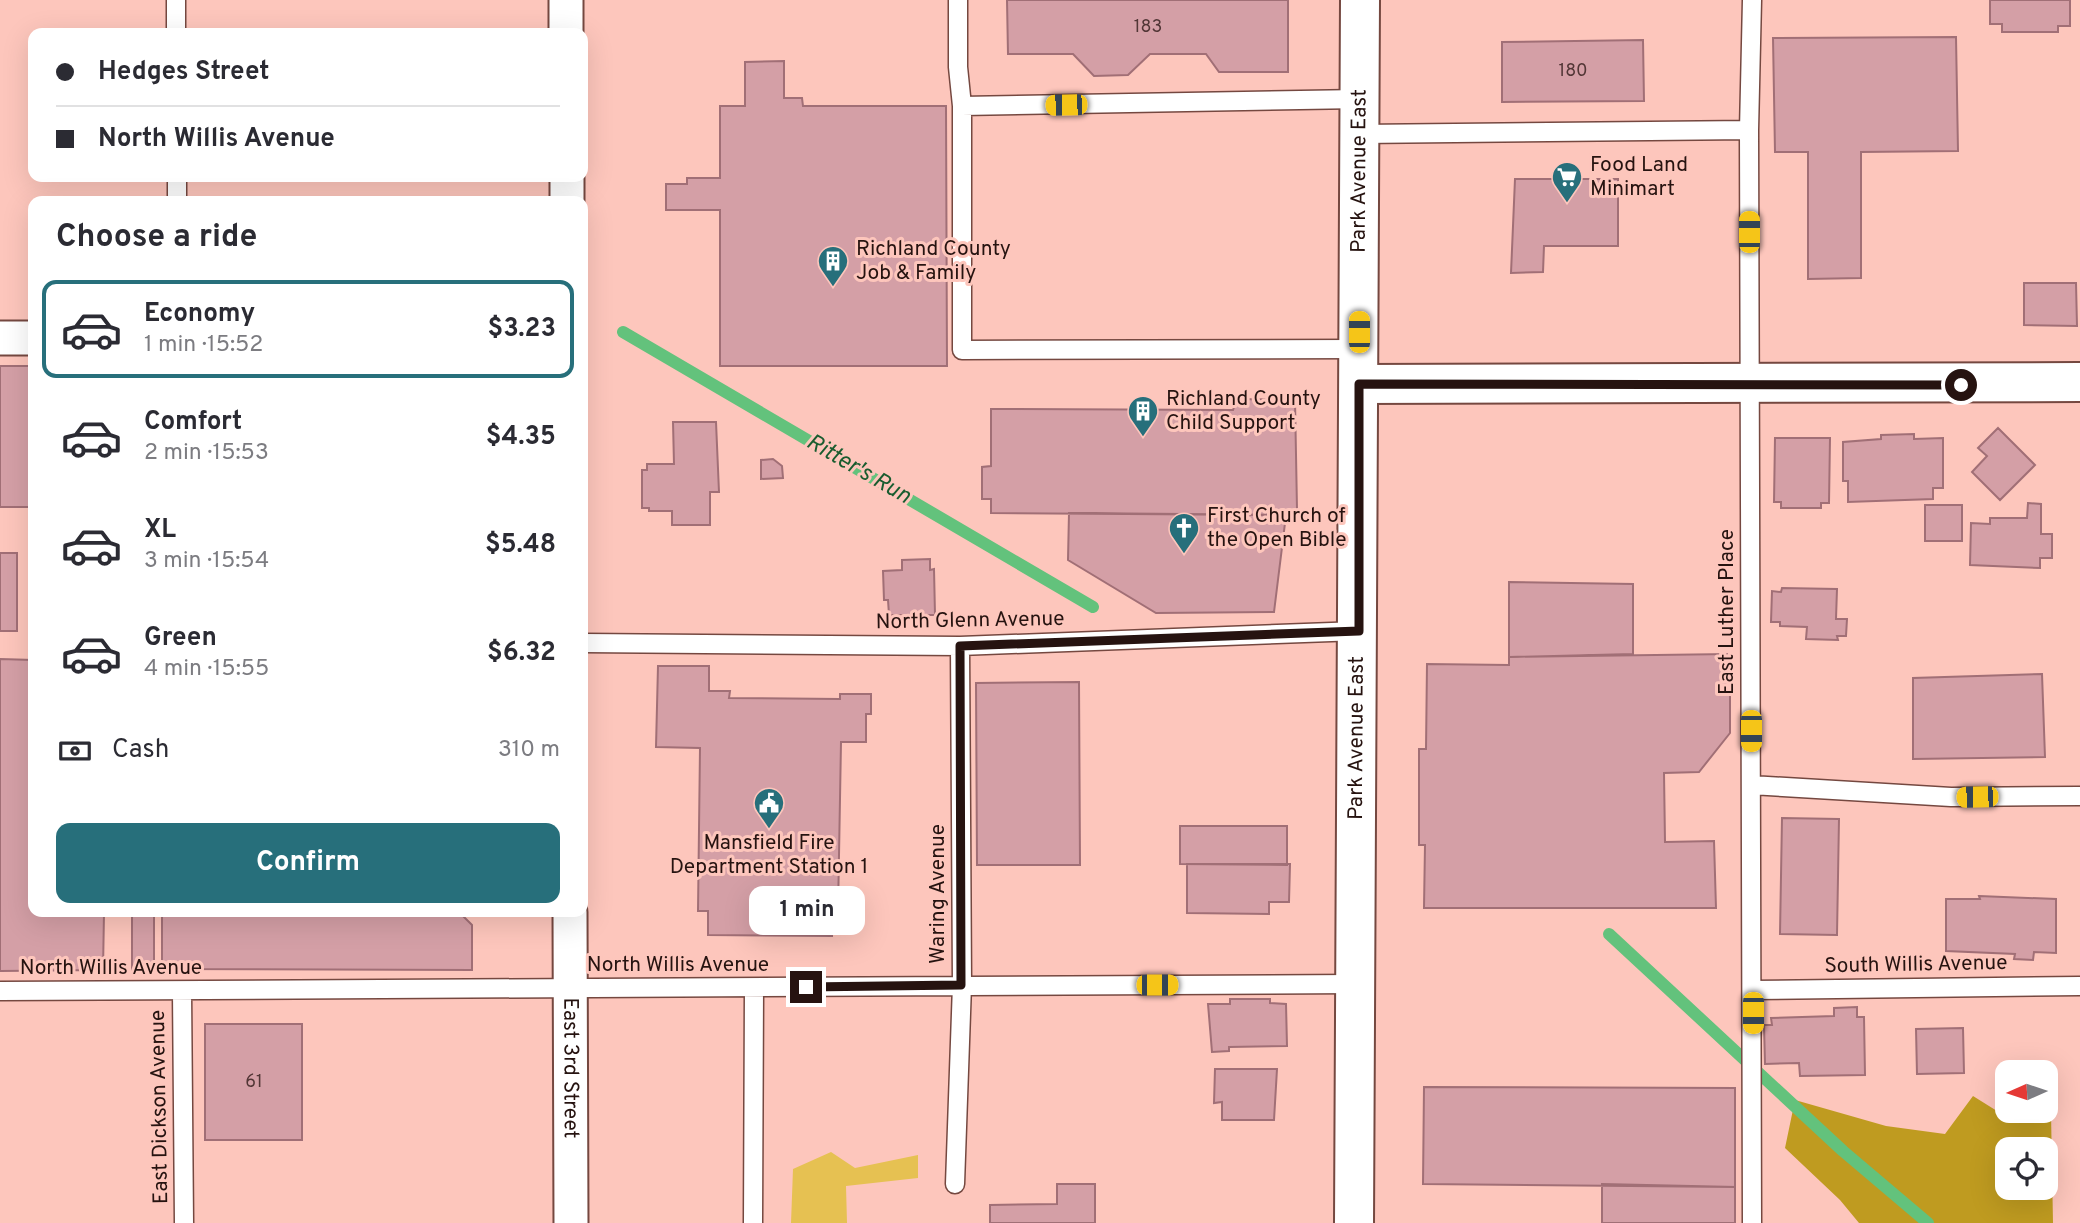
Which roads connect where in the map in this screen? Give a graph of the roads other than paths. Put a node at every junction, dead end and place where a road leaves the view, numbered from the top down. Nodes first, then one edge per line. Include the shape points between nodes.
1 (176, 0) edge
2 (566, 0) edge
3 (958, 0) edge
4 (1360, 0) edge
5 (1752, 0) edge
6 (176, 28) edge
7 (566, 28) edge
8 (962, 106) junction
9 (1360, 116) junction
10 (1749, 130) junction
11 (0, 338) edge
12 (28, 338) edge
13 (1359, 366) junction
14 (2080, 382) edge
15 (1749, 384) junction
16 (1359, 631) junction
17 (588, 642) edge
18 (960, 646) junction
19 (1751, 785) junction
20 (2080, 796) edge
21 (570, 917) edge
22 (1356, 984) junction
23 (961, 985) junction
24 (2080, 986) edge
25 (570, 987) junction
26 (754, 988) junction
27 (0, 990) edge
28 (1752, 990) junction
29 (182, 991) junction
30 (955, 1184) dead end
31 (184, 1223) edge
32 (571, 1223) edge
33 (753, 1223) edge
34 (1354, 1223) edge
35 (1752, 1223) edge

1 - 6 lane
2 - 7 street
3 - 8 lane
4 - 9 main road, Park Avenue East
5 - 10 lane, East Luther Place
8 - 9 lane
8 - 13 lane via 962,350
9 - 10 lane
9 - 13 main road, Park Avenue East
10 - 15 lane, East Luther Place
11 - 12 street
13 - 15 main road
13 - 16 main road, Park Avenue East
14 - 15 main road
15 - 19 lane, East Luther Place
16 - 18 lane, North Glenn Avenue
16 - 22 main road, Park Avenue East
17 - 18 lane, North Glenn Avenue
18 - 23 lane, Waring Avenue
19 - 20 lane via 1951,797
19 - 28 lane, East Luther Place
21 - 25 street, East 3rd Street
22 - 23 lane, North Willis Avenue
22 - 34 main road, Park Avenue East
23 - 26 lane, North Willis Avenue
23 - 30 lane, Waring Avenue
24 - 28 lane, South Willis Avenue
25 - 26 lane, North Willis Avenue
25 - 29 lane, North Willis Avenue
25 - 32 street, East 3rd Street
26 - 33 lane
27 - 29 lane, North Willis Avenue
28 - 35 lane, East Luther Place
29 - 31 lane, East Dickson Avenue

